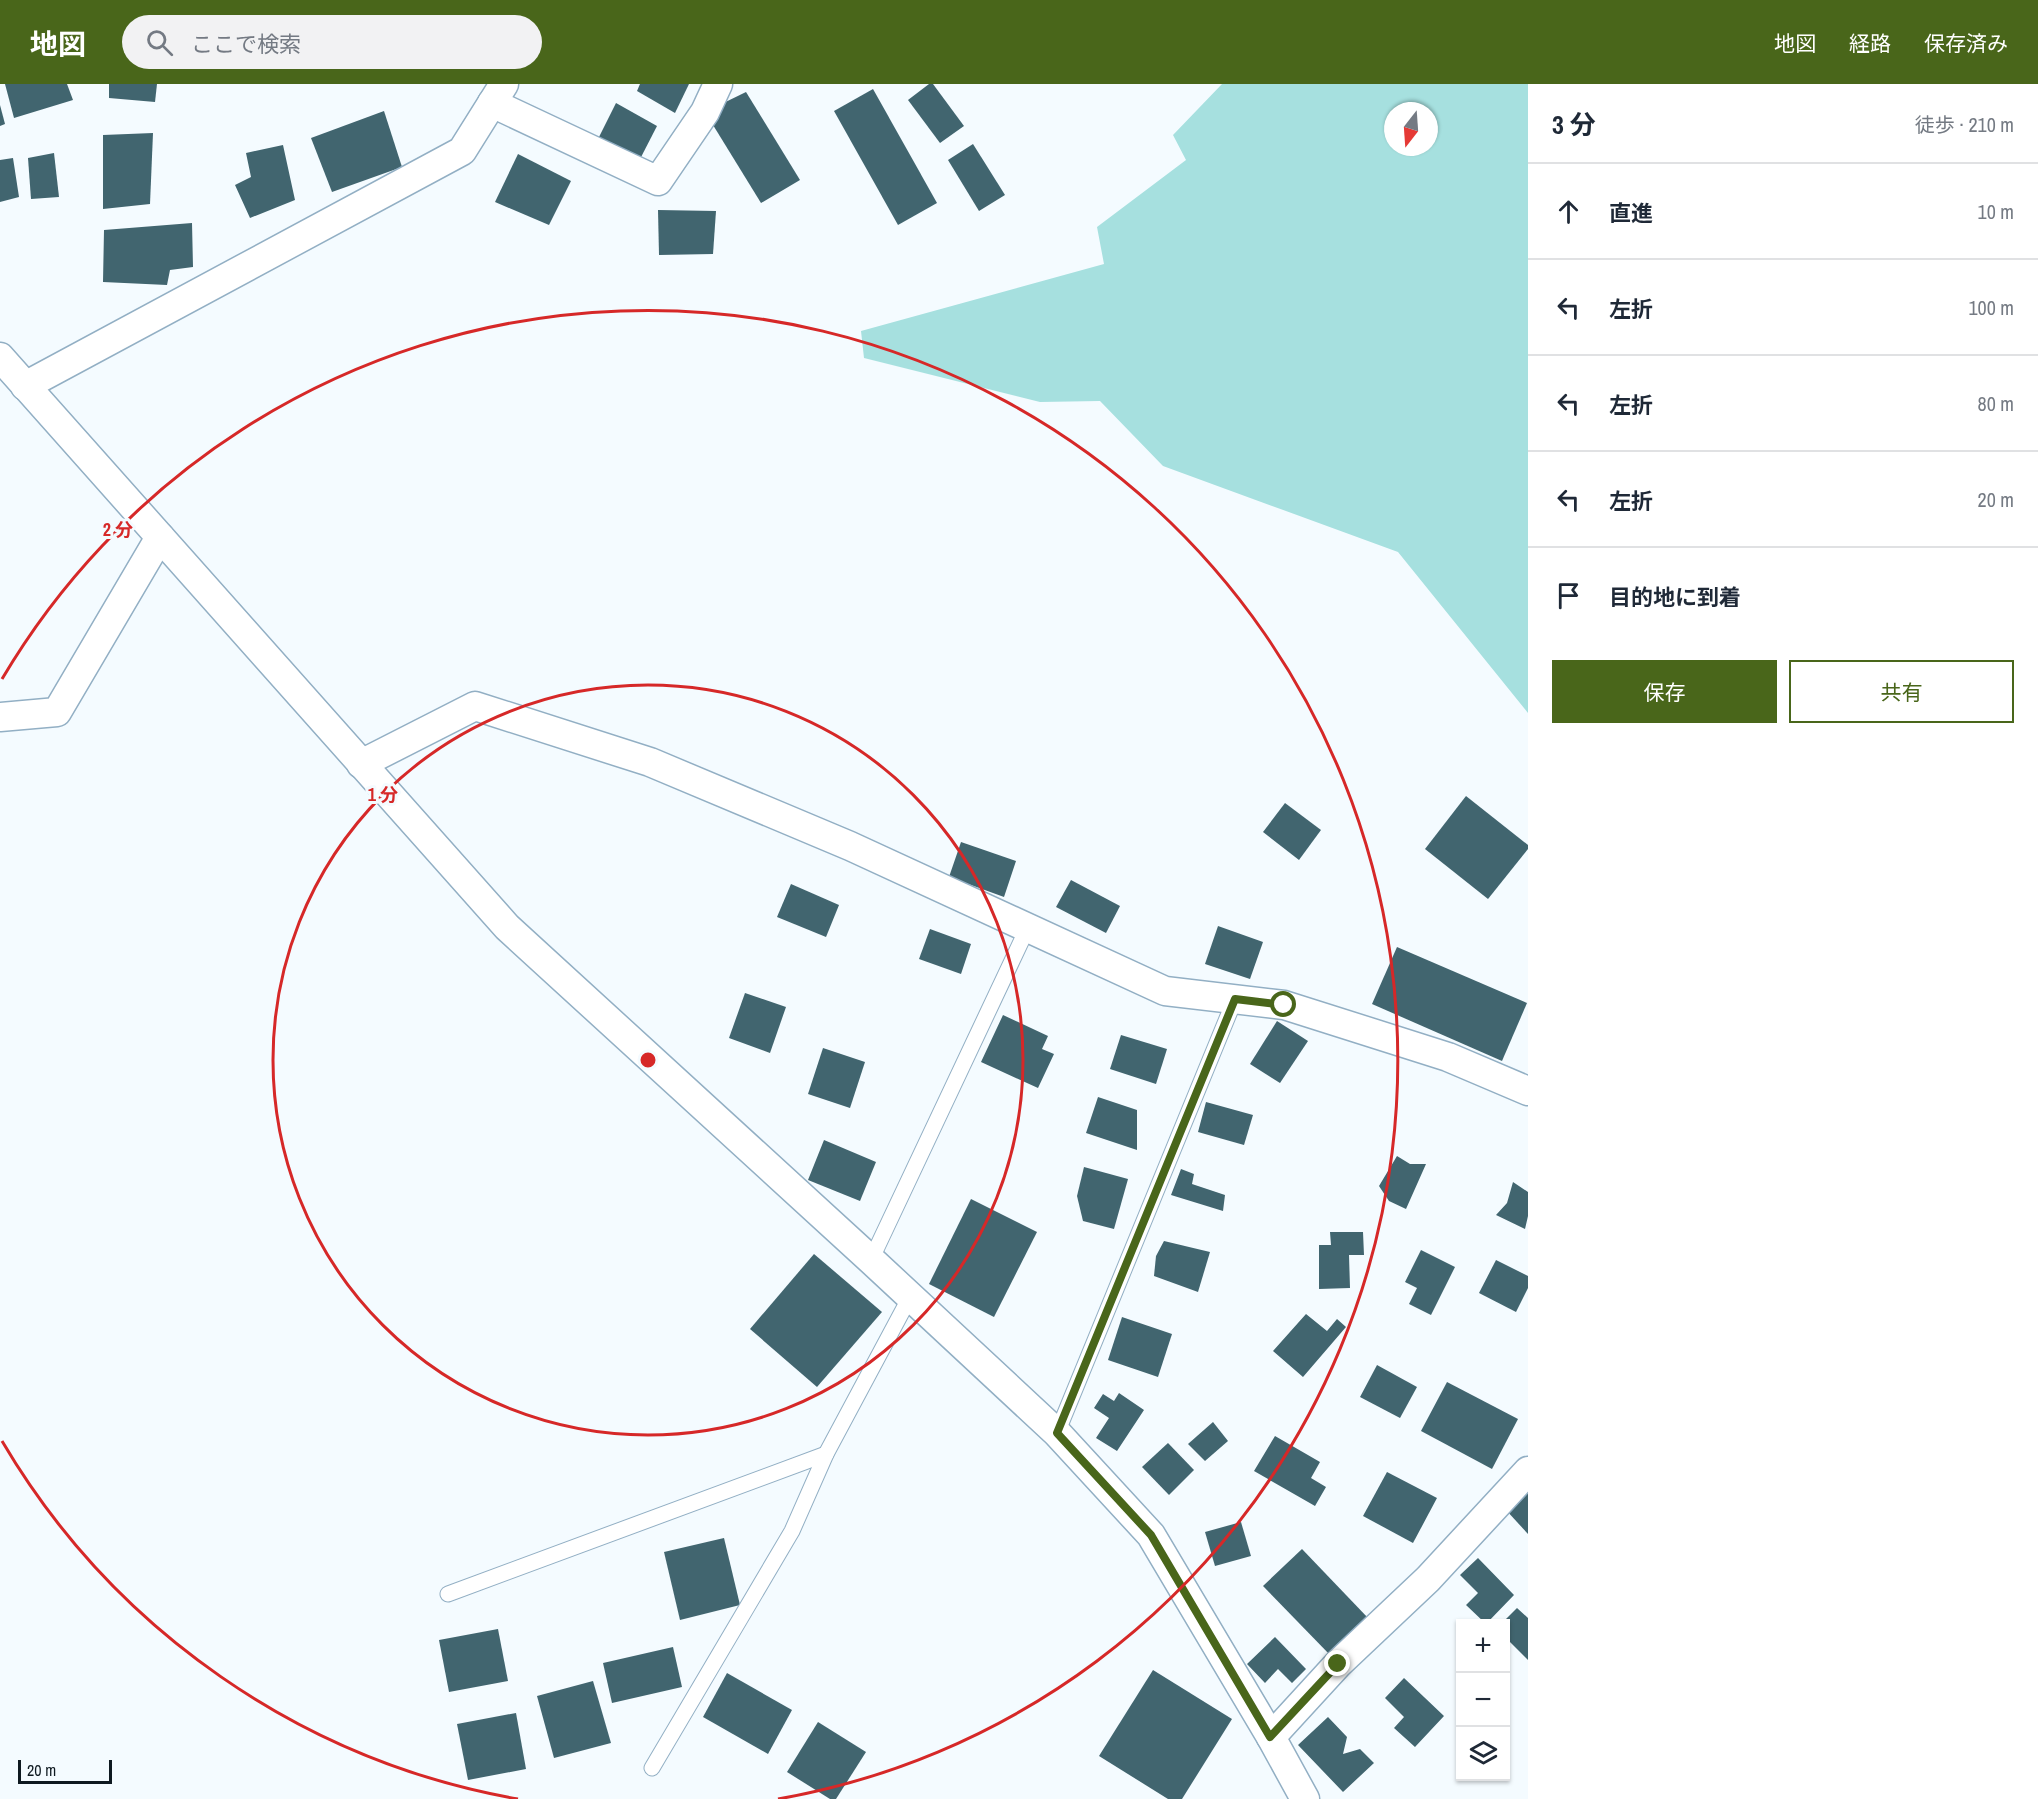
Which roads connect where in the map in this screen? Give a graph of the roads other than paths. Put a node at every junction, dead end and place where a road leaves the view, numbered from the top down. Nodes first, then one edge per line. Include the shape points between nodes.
1 (718, 84) edge
2 (498, 94) edge
3 (0, 357) edge
4 (25, 386) junction
5 (160, 537) junction
6 (0, 717) edge
7 (361, 764) junction
8 (1028, 927) junction
9 (1235, 999) junction
10 (1528, 1090) edge
11 (871, 1260) junction
12 (910, 1297) junction
13 (1057, 1433) junction
14 (826, 1454) junction
15 (1528, 1471) edge
16 (448, 1594) dead end
17 (1270, 1737) junction
18 (652, 1768) dead end
19 (1305, 1799) edge

1 - 2 street via 705,112 658,182
2 - 4 street via 462,151
3 - 4 street
4 - 5 street
5 - 6 street via 57,712
5 - 7 street
7 - 8 street via 475,706 650,762 850,846
7 - 11 street via 507,927
8 - 9 street via 1165,991
8 - 11 lane
9 - 10 street via 1284,1005 1448,1057
9 - 13 lane
11 - 12 street
12 - 13 street
12 - 14 lane
13 - 17 street via 1151,1535
14 - 16 lane
14 - 18 lane via 792,1531
15 - 17 street via 1428,1579 1338,1664
17 - 19 street

